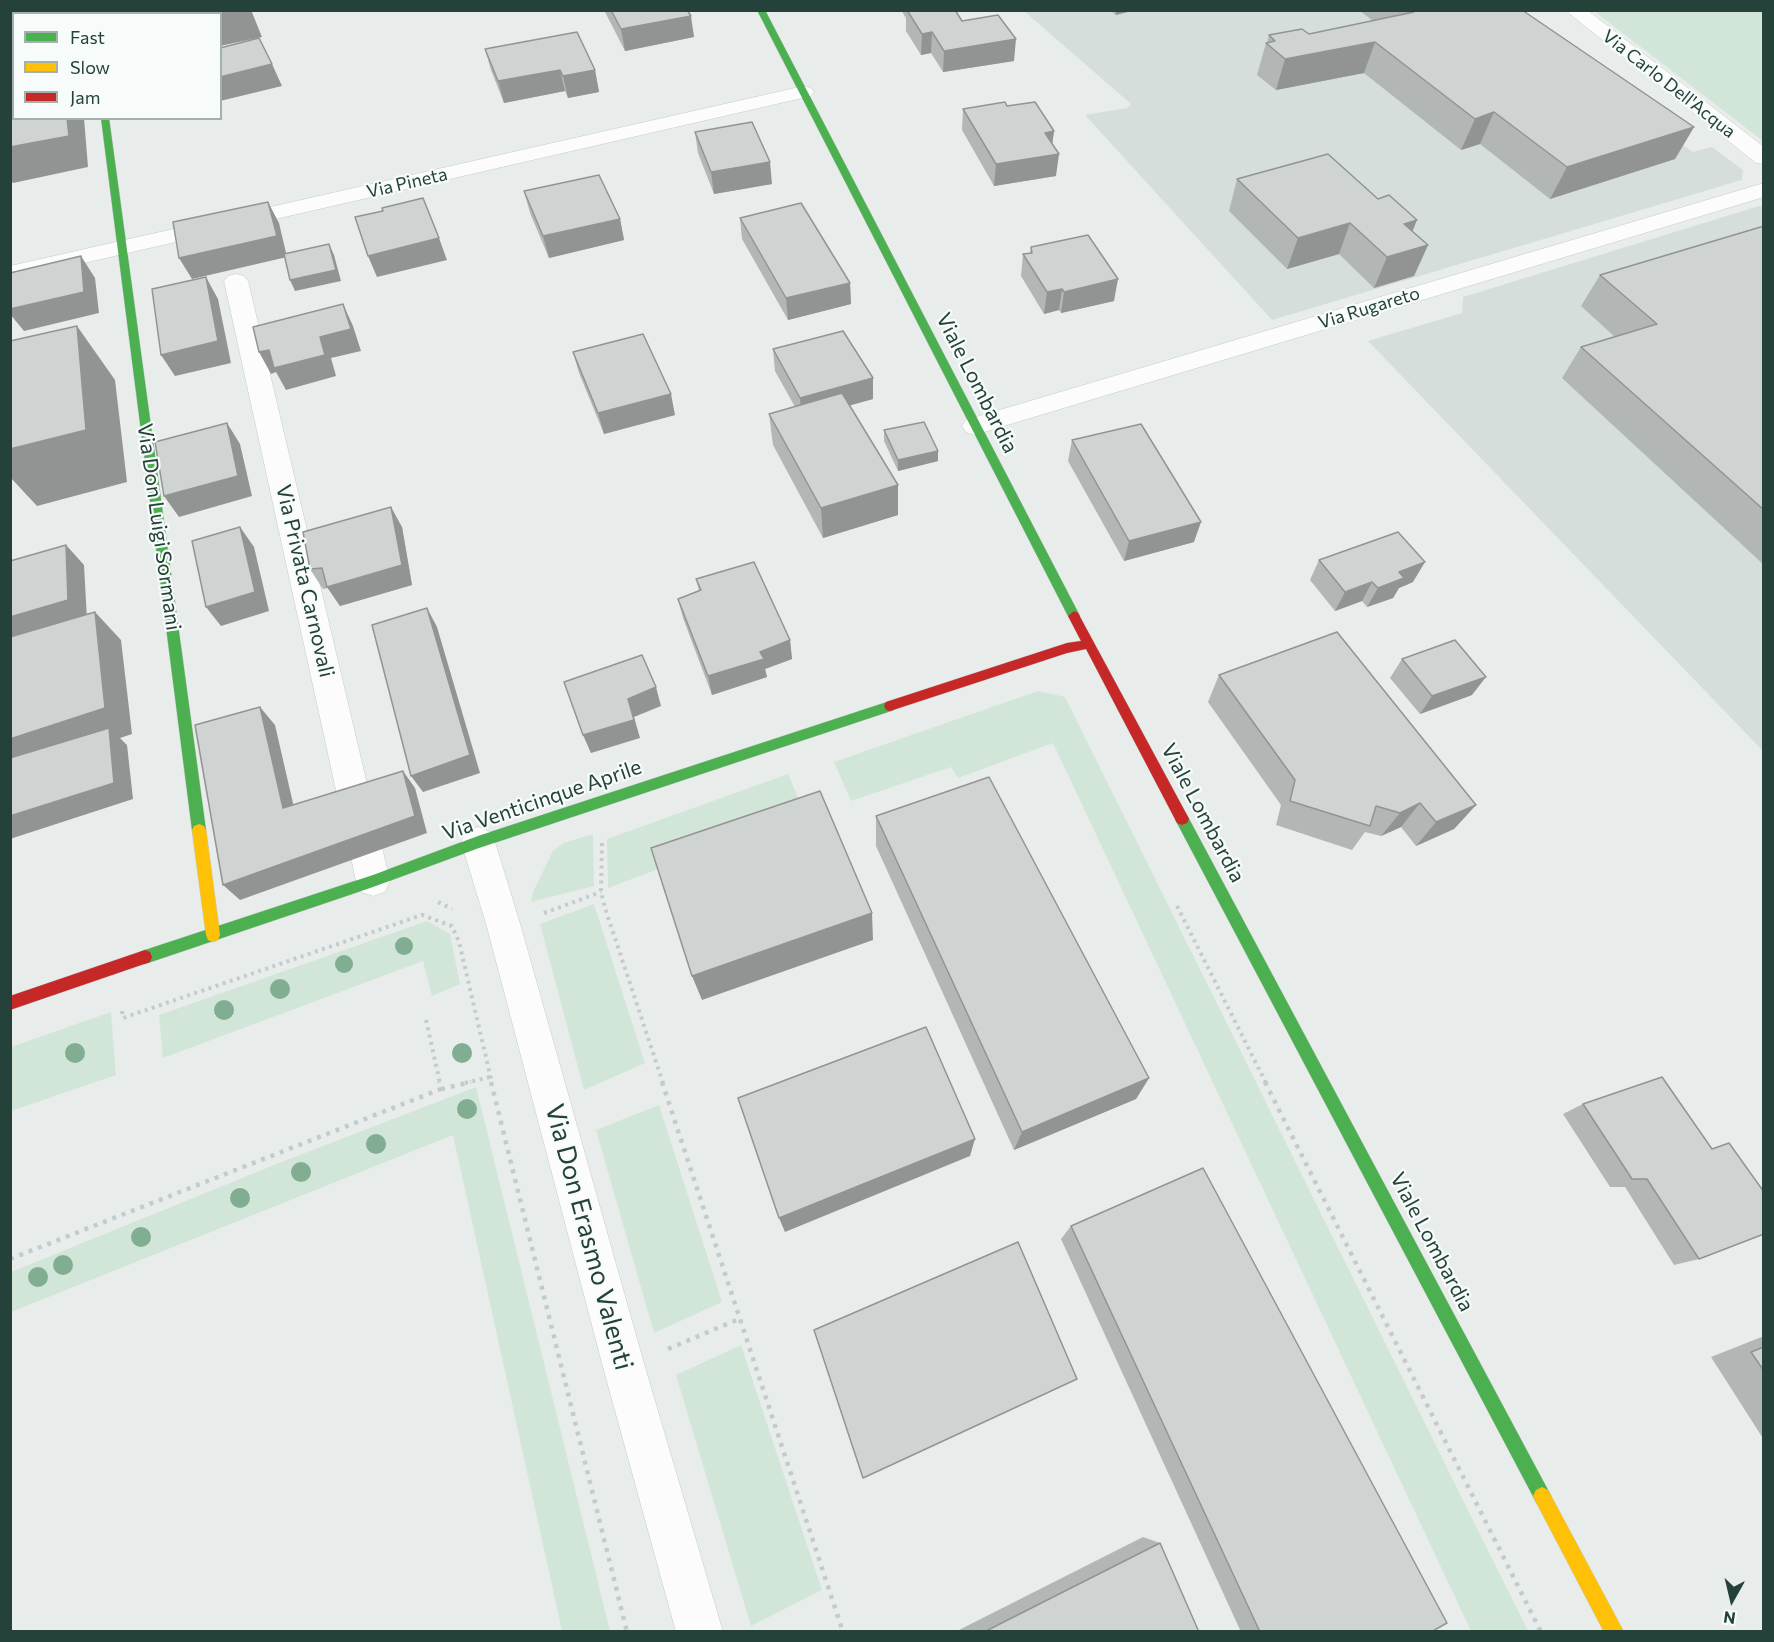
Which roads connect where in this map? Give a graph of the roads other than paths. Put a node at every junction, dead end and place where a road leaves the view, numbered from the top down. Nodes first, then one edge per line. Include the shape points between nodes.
1 (761, 10) edge
2 (1574, 10) edge
3 (804, 92) junction
4 (105, 120) edge
5 (1764, 158) edge
6 (1764, 190) edge
7 (121, 248) junction
8 (10, 273) edge
9 (236, 281) dead end
10 (975, 426) junction
11 (1089, 644) junction
12 (478, 842) junction
13 (373, 881) junction
14 (213, 935) junction
15 (10, 1003) edge
16 (700, 1632) edge
17 (1616, 1632) edge

1 - 3 street, Viale Lombardia
2 - 5 street, Via Carlo Dell'Acqua
3 - 7 street, Via Pineta
3 - 10 street, Viale Lombardia
4 - 7 street, Via Don Luigi Sormani
6 - 10 street, Via Rugareto
7 - 8 street, Via Pineta
7 - 14 street, Via Don Luigi Sormani
9 - 13 street, Via Privata Carnovali
10 - 11 street, Viale Lombardia
11 - 12 street, Via Venticinque Aprile
11 - 17 street, Viale Lombardia
12 - 13 street, Via Venticinque Aprile
12 - 16 street, Via Don Erasmo Valenti
13 - 14 street, Via Venticinque Aprile
14 - 15 street, Via Venticinque Aprile

